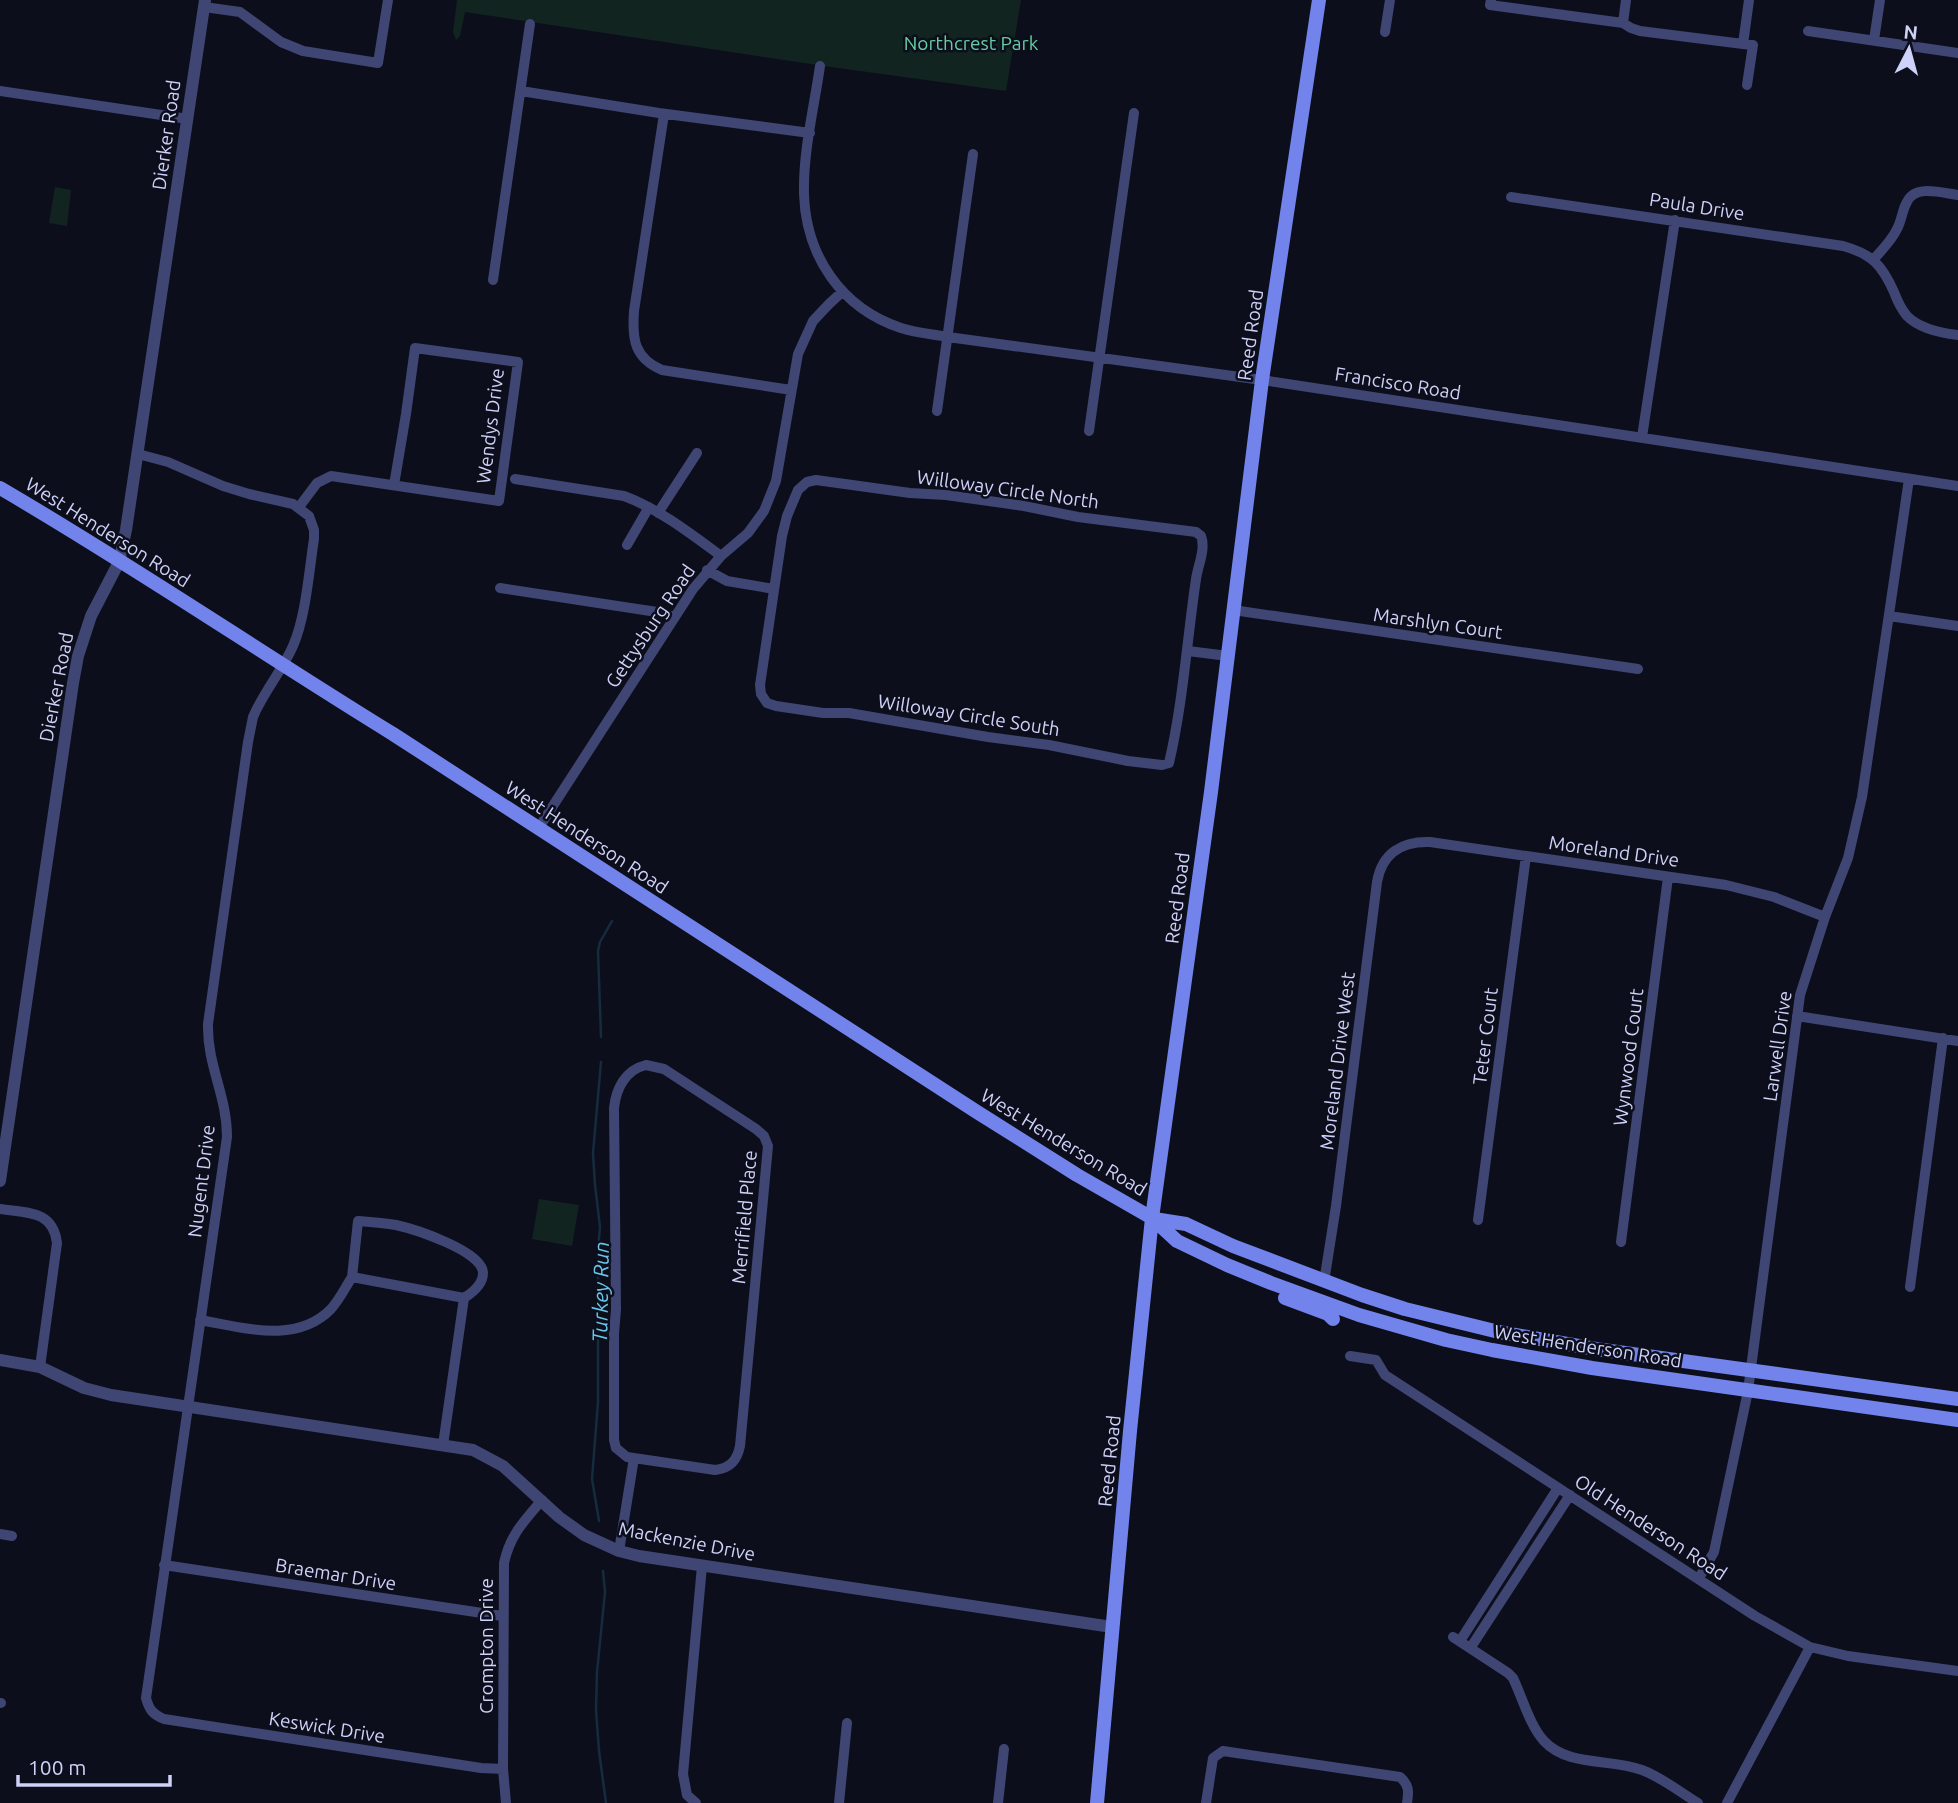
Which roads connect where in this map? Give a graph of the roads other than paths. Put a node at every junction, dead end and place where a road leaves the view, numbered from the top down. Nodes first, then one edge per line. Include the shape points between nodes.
1 (245, 0) edge
2 (388, 0) edge
3 (1319, 0) edge
4 (1390, 0) edge
5 (1626, 0) edge
6 (1749, 0) edge
7 (1880, 0) edge
8 (1490, 3) edge
9 (205, 4) edge
10 (240, 12) junction
11 (1623, 23) junction
12 (530, 24) dead end
13 (1808, 31) dead end
14 (1385, 32) dead end
15 (1874, 40) junction
16 (1743, 44) junction
17 (1958, 53) edge
18 (820, 66) dead end
19 (1747, 85) dead end
20 (0, 91) edge
21 (521, 91) junction
22 (1134, 113) dead end
23 (664, 114) junction
24 (188, 120) junction
25 (810, 133) junction
26 (973, 154) dead end
27 (1958, 195) edge
28 (1511, 197) dead end
29 (1675, 220) junction
30 (1874, 260) junction
31 (493, 280) dead end
32 (842, 292) junction
33 (1958, 335) edge
34 (948, 337) junction
35 (1100, 358) junction
36 (1262, 380) junction
37 (791, 390) junction
38 (937, 411) dead end
39 (1089, 430) dead end
40 (1642, 437) junction
41 (697, 453) dead end
42 (138, 454) junction
43 (515, 479) dead end
44 (1909, 479) junction
45 (394, 485) junction
46 (1958, 486) edge
47 (0, 488) edge
48 (299, 507) junction
49 (653, 510) junction
50 (627, 545) dead end
51 (721, 556) junction
52 (119, 562) junction
53 (707, 570) junction
54 (500, 588) dead end
55 (775, 589) junction
56 (1233, 610) junction
57 (1889, 615) junction
58 (674, 617) junction
59 (1958, 626) edge
60 (1188, 651) junction
61 (1228, 656) junction
62 (282, 665) junction
63 (1638, 669) dead end
64 (538, 829) junction
65 (1395, 850) joint
66 (1525, 856) junction
67 (1668, 877) junction
68 (1825, 917) junction
69 (1797, 1016) junction
70 (1943, 1038) junction
71 (1958, 1041) edge
72 (0, 1181) edge
73 (0, 1209) edge
74 (1152, 1218) junction
75 (1478, 1220) dead end
76 (1622, 1242) dead end
77 (352, 1277) junction
78 (1324, 1282) junction
79 (1271, 1283) junction
80 (1910, 1287) dead end
81 (464, 1298) junction
82 (1333, 1319) dead end
83 (200, 1320) junction
84 (1350, 1356) dead end
85 (0, 1360) edge
86 (40, 1367) junction
87 (1751, 1370) junction
88 (1748, 1391) junction
89 (1958, 1399) edge
90 (188, 1405) junction
91 (1958, 1420) edge
92 (443, 1445) junction
93 (634, 1458) junction
94 (1558, 1488) junction
95 (1570, 1495) junction
96 (542, 1500) junction
97 (619, 1550) junction
98 (164, 1565) junction
99 (702, 1566) junction
100 (1699, 1578) junction
101 (502, 1616) junction
102 (1112, 1627) junction
103 (1471, 1647) junction
104 (1810, 1647) junction
105 (1958, 1671) edge
106 (149, 1709) joint
107 (848, 1723) dead end
108 (1004, 1749) dead end
109 (503, 1769) junction
110 (1408, 1800) edge
111 (506, 1803) edge
112 (696, 1803) edge
113 (839, 1803) edge
114 (998, 1803) edge
115 (1097, 1803) edge
116 (1206, 1803) edge
117 (1698, 1803) edge
118 (1727, 1803) edge

1 - 10 street
2 - 10 street via 378,63 303,51 281,42
3 - 36 main road, Reed Road
4 - 14 street
5 - 11 street
6 - 16 street
7 - 15 street
8 - 11 street
9 - 10 street
9 - 24 street, Dierker Road
11 - 16 street via 1640,31
12 - 21 street
13 - 15 street
15 - 17 street
16 - 19 street via 1753,45
18 - 25 street
20 - 24 street
21 - 23 street
21 - 31 street
22 - 35 street
23 - 25 street
23 - 37 street via 634,311 636,347 662,370
24 - 42 street, Dierker Road
25 - 32 street via 805,167 810,235
26 - 34 street
27 - 30 street via 1929,191 1912,195 1899,226
28 - 29 street, Paula Drive
29 - 30 street, Paula Drive via 1843,246
29 - 40 street
30 - 33 street via 1908,317 1922,326
32 - 34 street, Francisco Road via 892,324
32 - 37 street, Gettysburg Road via 807,332
34 - 35 street, Francisco Road
34 - 38 street
35 - 36 street, Francisco Road
35 - 39 street
36 - 40 street, Francisco Road
36 - 56 main road, Reed Road
37 - 51 street, Gettysburg Road via 774,489 748,533
40 - 44 street, Francisco Road
41 - 49 street
42 - 48 street via 223,486
42 - 52 street, Dierker Road
43 - 49 street via 624,496
44 - 46 street, Francisco Road
44 - 57 street, Larwell Drive
45 - 45 street, Wendys Drive via 415,348 518,362 499,501
45 - 48 street, Wendys Drive via 331,476 317,483
47 - 52 main road, West Henderson Road
48 - 62 street via 309,516 314,539 298,632
49 - 50 street
49 - 51 street
51 - 53 street, Gettysburg Road
52 - 62 main road, West Henderson Road
52 - 72 street, Dierker Road via 91,616 78,656
53 - 55 street via 727,581
53 - 58 street, Gettysburg Road
54 - 58 street
55 - 60 street, Willoway Circle North via 787,516 798,490 807,482 1024,506 1201,536
55 - 60 street, Willoway Circle South via 760,685 767,703 1128,761 1169,763
56 - 61 main road, Reed Road
56 - 63 street, Marshlyn Court
57 - 59 street
57 - 68 street, Larwell Drive via 1862,797 1848,858
58 - 64 street, Gettysburg Road
60 - 61 street
61 - 74 main road, Reed Road
62 - 64 main road, West Henderson Road
62 - 83 street, Nugent Drive via 253,717 208,1024 211,1064 225,1106 227,1137
64 - 74 main road, West Henderson Road via 977,1112
65 - 66 street, Moreland Drive via 1430,842
65 - 78 street, Moreland Drive West via 1382,864 1377,882
66 - 67 street, Moreland Drive
66 - 75 street, Teter Court
67 - 68 street, Moreland Drive via 1751,890
67 - 76 street, Wynwood Court
68 - 69 street, Larwell Drive
69 - 70 street
69 - 87 street, Larwell Drive
70 - 71 street
70 - 80 street
73 - 86 street via 47,1219 55,1229 57,1243
74 - 78 main road, West Henderson Road via 1186,1224
74 - 79 main road, West Henderson Road via 1177,1241
74 - 102 main road, Reed Road
77 - 81 street
77 - 81 street via 358,1222 395,1225 460,1249 479,1262 482,1278
77 - 83 street via 333,1307 302,1327 264,1331
78 - 87 main road, West Henderson Road via 1405,1309 1499,1332
79 - 82 main road via 1275,1294
79 - 88 main road, West Henderson Road via 1391,1324 1492,1350
81 - 92 street
83 - 90 street, Nugent Drive
84 - 94 street, Old Henderson Road via 1376,1360 1385,1375
85 - 86 street, Mackenzie Drive
86 - 90 street, Mackenzie Drive via 98,1392
87 - 88 street, Larwell Drive
87 - 89 main road, West Henderson Road
88 - 91 main road, West Henderson Road
88 - 100 street, Larwell Drive via 1714,1552
90 - 92 street, Mackenzie Drive
90 - 98 street, Nugent Drive
92 - 96 street, Mackenzie Drive via 473,1450 494,1460
93 - 93 street, Merrifield Place via 621,1454 614,1440 613,1118 622,1082 636,1068 650,1065 664,1069 756,1129 767,1140 768,1151 737,1458 715,1470
93 - 97 street
94 - 95 street, Old Henderson Road
94 - 103 street via 1457,1639
95 - 100 street, Old Henderson Road
95 - 103 street
96 - 97 street, Mackenzie Drive via 584,1535
96 - 101 street, Crompton Drive via 507,1547
97 - 99 street, Mackenzie Drive
98 - 101 street, Braemar Drive
98 - 106 street, Nugent Drive via 146,1687
99 - 102 street, Mackenzie Drive
99 - 112 street via 683,1773 687,1795
100 - 104 street, Old Henderson Road
101 - 109 street, Crompton Drive
102 - 115 main road, Reed Road
103 - 117 street via 1513,1678 1538,1734 1554,1750 1642,1770
104 - 105 street, Old Henderson Road
104 - 118 street
106 - 109 street, Keswick Drive via 163,1719
107 - 113 street
108 - 114 street
109 - 111 street, Crompton Drive
110 - 116 street via 1406,1782 1399,1777 1223,1751 1213,1758

